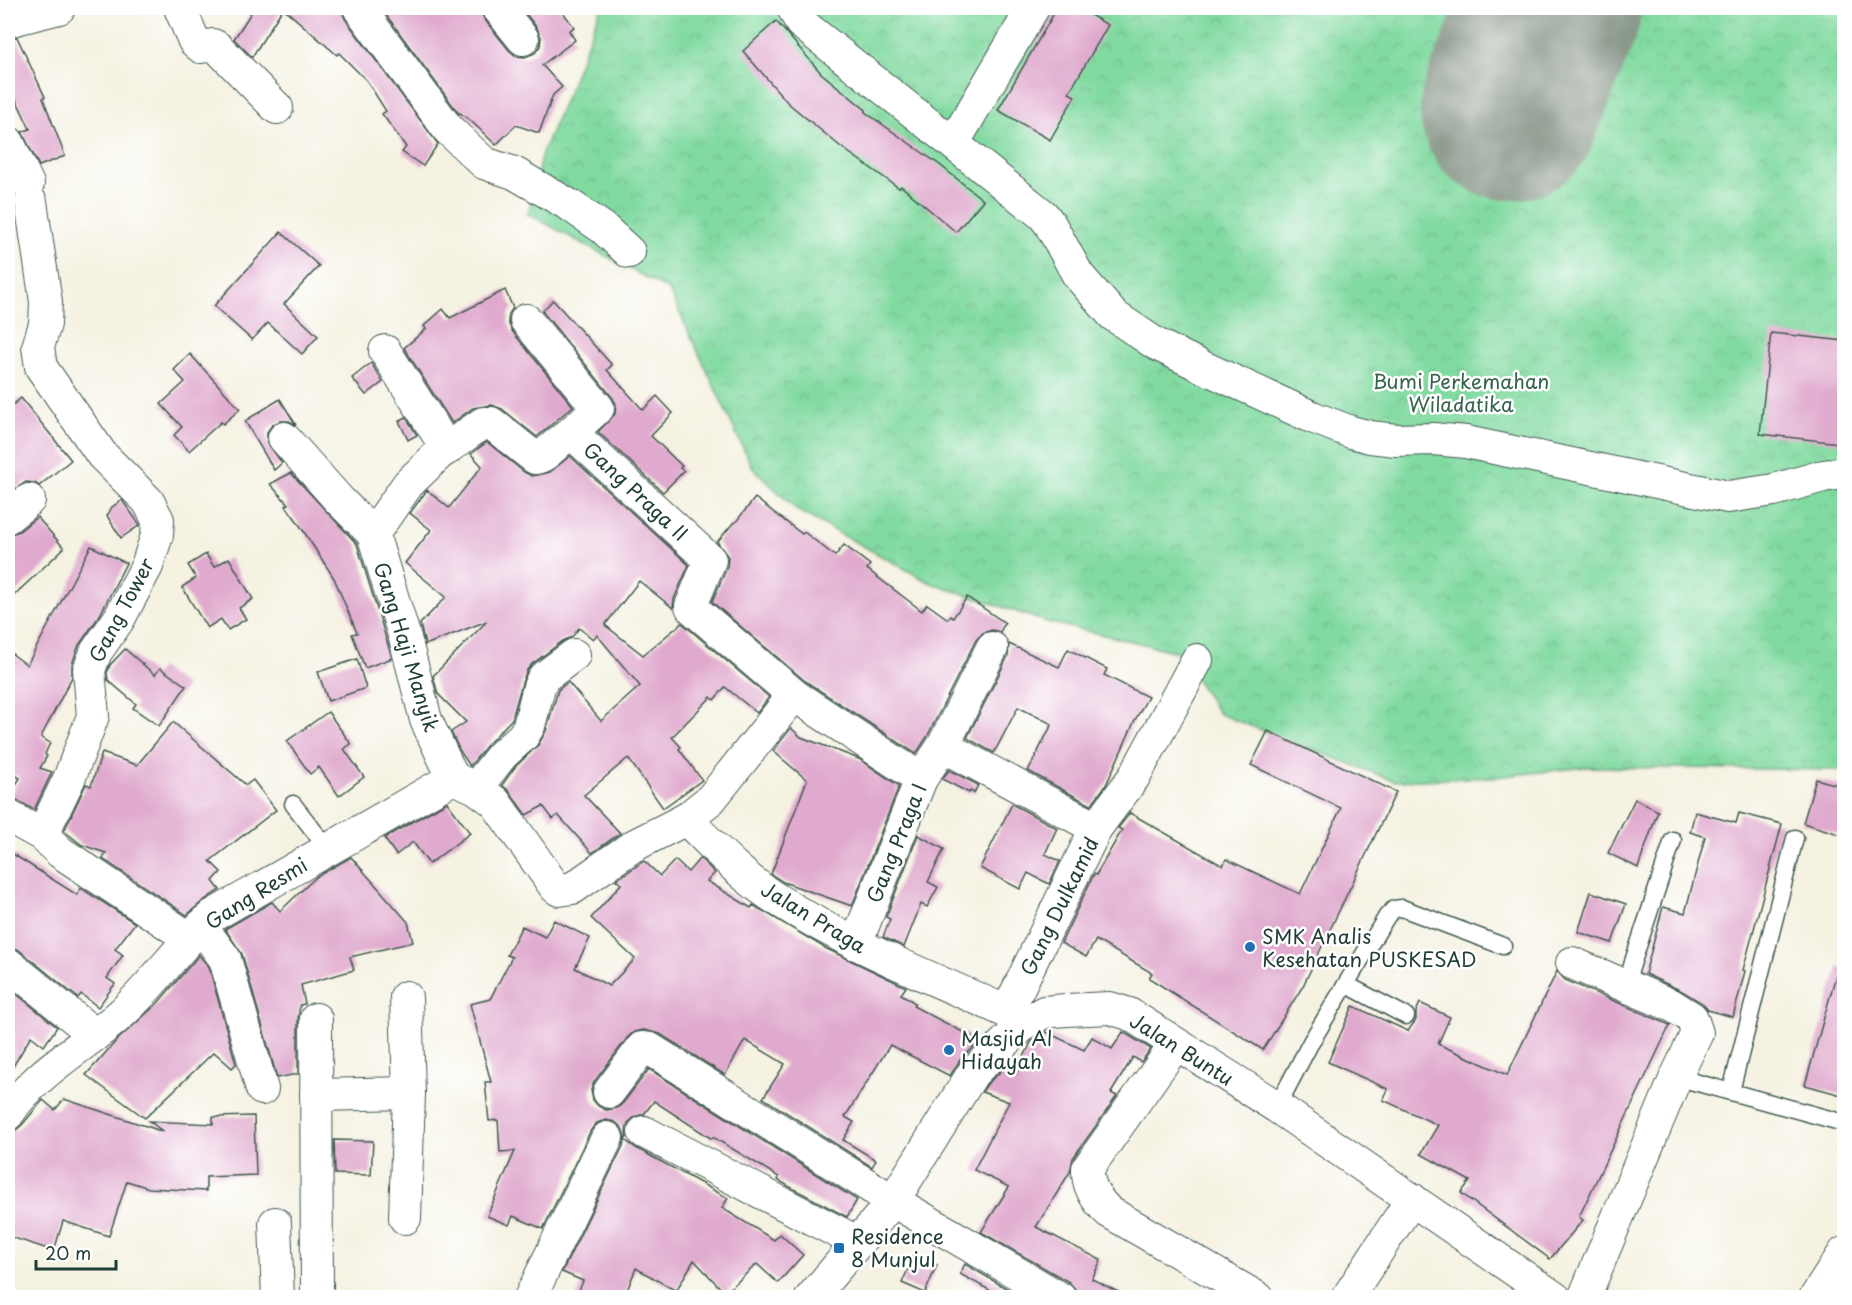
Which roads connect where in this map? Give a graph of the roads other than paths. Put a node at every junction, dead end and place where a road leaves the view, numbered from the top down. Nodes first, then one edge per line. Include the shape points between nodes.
1 (59, 8) edge
2 (180, 8) edge
3 (359, 8) edge
4 (498, 8) edge
5 (793, 8) edge
6 (1032, 8) edge
7 (8, 21) edge
8 (522, 39) dead end
9 (277, 108) dead end
10 (8, 142) edge
11 (954, 142) junction
12 (629, 252) dead end
13 (526, 320) dead end
14 (385, 351) dead end
15 (566, 437) junction
16 (284, 438) dead end
17 (447, 449) junction
18 (1845, 473) edge
19 (373, 534) junction
20 (992, 648) dead end
21 (574, 656) dead end
22 (1197, 660) dead end
23 (795, 695) junction
24 (942, 746) junction
25 (921, 780) junction
26 (465, 783) junction
27 (293, 804) dead end
28 (8, 816) edge
29 (686, 819) junction
30 (1096, 828) junction
31 (42, 835) junction
32 (1795, 838) dead end
33 (1673, 840) dead end
34 (328, 849) junction
35 (195, 932) junction
36 (856, 944) junction
37 (1503, 946) dead end
38 (1572, 963) dead end
39 (8, 964) edge
40 (1347, 985) junction
41 (1625, 986) junction
42 (406, 997) dead end
43 (1406, 1016) dead end
44 (1016, 1017) junction
45 (316, 1019) dead end
46 (95, 1035) junction
47 (1176, 1044) junction
48 (1676, 1077) junction
49 (262, 1089) dead end
50 (1731, 1091) junction
51 (609, 1092) dead end
52 (409, 1093) junction
53 (316, 1095) junction
54 (1277, 1107) junction
55 (8, 1114) edge
56 (1845, 1123) edge
57 (644, 1132) dead end
58 (607, 1138) dead end
59 (1412, 1199) junction
60 (893, 1201) junction
61 (405, 1218) dead end
62 (275, 1223) dead end
63 (857, 1242) junction
64 (1845, 1253) edge
65 (814, 1297) edge
66 (278, 1298) edge
67 (317, 1298) edge
68 (530, 1298) edge
69 (1060, 1298) edge
70 (1258, 1298) edge
71 (1347, 1298) edge
72 (1555, 1298) edge
73 (1584, 1298) edge
74 (1815, 1298) edge

1 - 7 street
2 - 9 street via 194,41 201,46 217,47
3 - 12 street via 448,129 484,163 514,173 571,206
4 - 8 street
5 - 11 street via 801,23
6 - 11 street
10 - 31 street, Gang Tower via 29,193 46,302 38,347 41,367 102,455 148,501 158,520 147,566 119,619 96,651 89,670 93,716
11 - 18 street via 1043,215 1078,275 1113,315 1156,344 1343,429 1378,438 1466,442 1728,497
13 - 15 street via 598,408
14 - 17 street
15 - 17 street, Gang Praga II via 535,458 491,423 483,423
15 - 23 street, Gang Praga II via 578,438 710,560 692,607
16 - 19 street
17 - 19 street, Gang Praga II via 408,484
19 - 26 street, Gang Haji Manyik via 426,720
20 - 24 street, Gang Praga I
21 - 26 street via 543,678 523,736
22 - 30 street via 1134,777
23 - 25 street
23 - 29 street via 711,799
24 - 25 street, Gang Praga I
24 - 30 street, Gang Dulkamid
25 - 36 street, Gang Praga I
26 - 29 street, Gang Haji Manyik via 495,802 560,890 573,888 633,846
26 - 34 street, Gang Resmi
27 - 34 lane
28 - 31 street
29 - 36 street, Jalan Praga via 776,899
30 - 44 street, Gang Dulkamid
31 - 35 street via 60,852
32 - 50 lane
33 - 41 lane
34 - 35 street, Gang Resmi via 212,916
35 - 46 street, Gang Resmi via 136,1000
35 - 49 street via 225,959
36 - 44 street, Jalan Praga
37 - 40 lane via 1402,908 1394,909
38 - 41 street
39 - 46 street
40 - 43 lane
40 - 54 lane
41 - 48 street via 1692,1018 1697,1033
42 - 52 street
44 - 47 street, Jalan Buntu via 1110,1008 1129,1014
44 - 60 street, Jalan Buntu via 973,1073
45 - 53 street
46 - 55 street, Gang Resmi via 36,1082
47 - 54 street, Jalan Buntu
47 - 70 street via 1088,1168 1088,1180 1109,1212
48 - 50 lane
48 - 73 street
50 - 56 lane
51 - 60 street via 642,1048 650,1049
52 - 53 street
52 - 61 street
53 - 67 street
54 - 59 street, Jalan Buntu
57 - 63 street
58 - 68 street
59 - 71 street
59 - 72 street, Jalan Buntu
60 - 63 street, Jalan Buntu
60 - 69 street
62 - 66 street
63 - 65 street, Jalan Buntu
64 - 74 street

